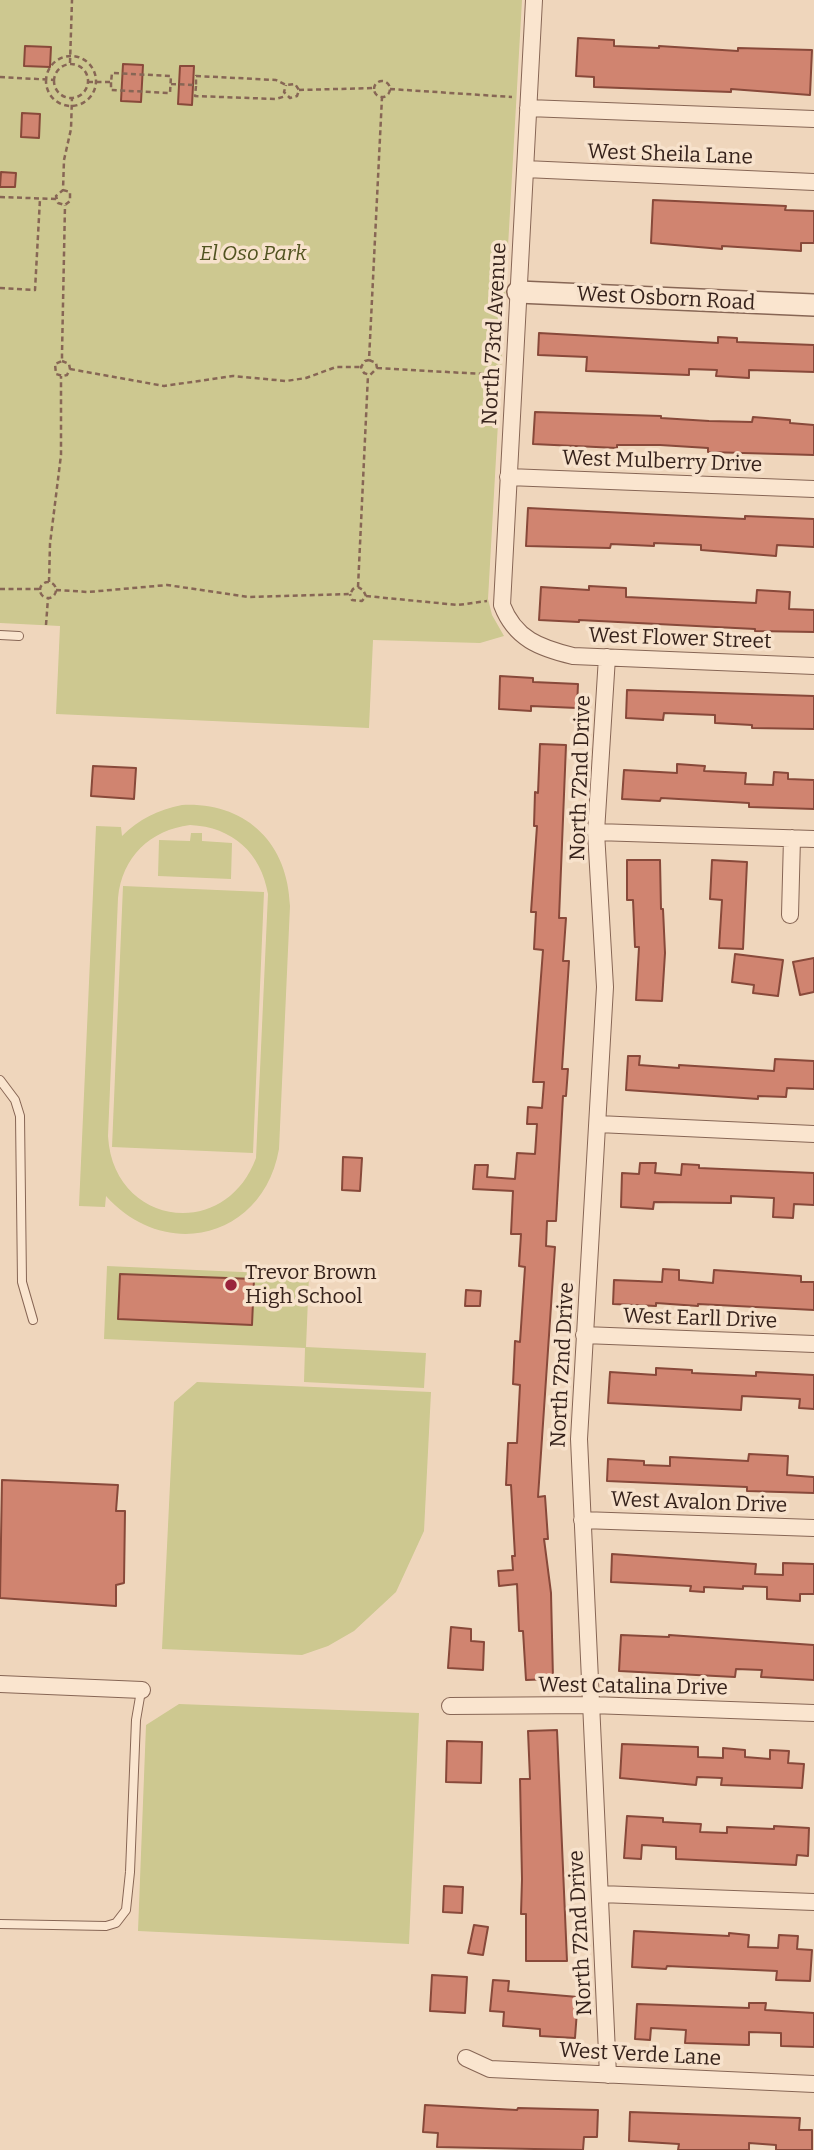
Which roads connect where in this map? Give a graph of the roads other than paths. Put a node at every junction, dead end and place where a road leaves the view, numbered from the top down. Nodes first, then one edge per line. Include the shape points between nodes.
1 (534, 0) edge
2 (529, 103) junction
3 (814, 119) edge
4 (525, 169) junction
5 (814, 182) edge
6 (519, 292) junction
7 (814, 305) edge
8 (508, 477) junction
9 (814, 489) edge
10 (0, 635) edge
11 (19, 636) dead end
12 (546, 650) joint
13 (607, 657) junction
14 (814, 666) edge
15 (596, 832) junction
16 (792, 838) junction
17 (814, 839) edge
18 (790, 915) dead end
19 (0, 1080) edge
20 (598, 1124) junction
21 (814, 1134) edge
22 (33, 1320) dead end
23 (584, 1335) junction
24 (814, 1344) edge
25 (582, 1520) junction
26 (814, 1528) edge
27 (0, 1684) edge
28 (142, 1690) joint
29 (591, 1705) junction
30 (450, 1706) dead end
31 (814, 1713) edge
32 (600, 1894) junction
33 (814, 1902) edge
34 (0, 1924) edge
35 (466, 2058) dead end
36 (608, 2075) junction
37 (814, 2084) edge

1 - 2 street, North 73rd Avenue
2 - 3 street, West Sheila Lane
2 - 4 street, North 73rd Avenue
4 - 5 street, West Sheila Lane
4 - 6 street, North 73rd Avenue
6 - 7 street, West Osborn Road
6 - 8 street, North 73rd Avenue
8 - 9 street, West Mulberry Drive
8 - 12 street, North 73rd Avenue via 502,605 517,632
10 - 11 lane
12 - 13 street, West Flower Street
13 - 14 street, West Flower Street
13 - 15 street, North 72nd Drive
15 - 16 street
15 - 20 street, North 72nd Drive via 605,987
16 - 17 street
16 - 18 street
19 - 22 lane via 20,1116 22,1282
20 - 21 street
20 - 23 street, North 72nd Drive
23 - 24 street, West Earll Drive
23 - 25 street, North 72nd Drive via 579,1439
25 - 26 street, West Avalon Drive
25 - 29 street, North 72nd Drive
27 - 28 street
28 - 34 lane via 123,1917 106,1926
29 - 30 street, West Catalina Drive
29 - 31 street, West Catalina Drive
29 - 32 street, North 72nd Drive
32 - 33 street
32 - 36 street, North 72nd Drive
35 - 36 street, West Verde Lane via 490,2069
36 - 37 street, West Verde Lane

